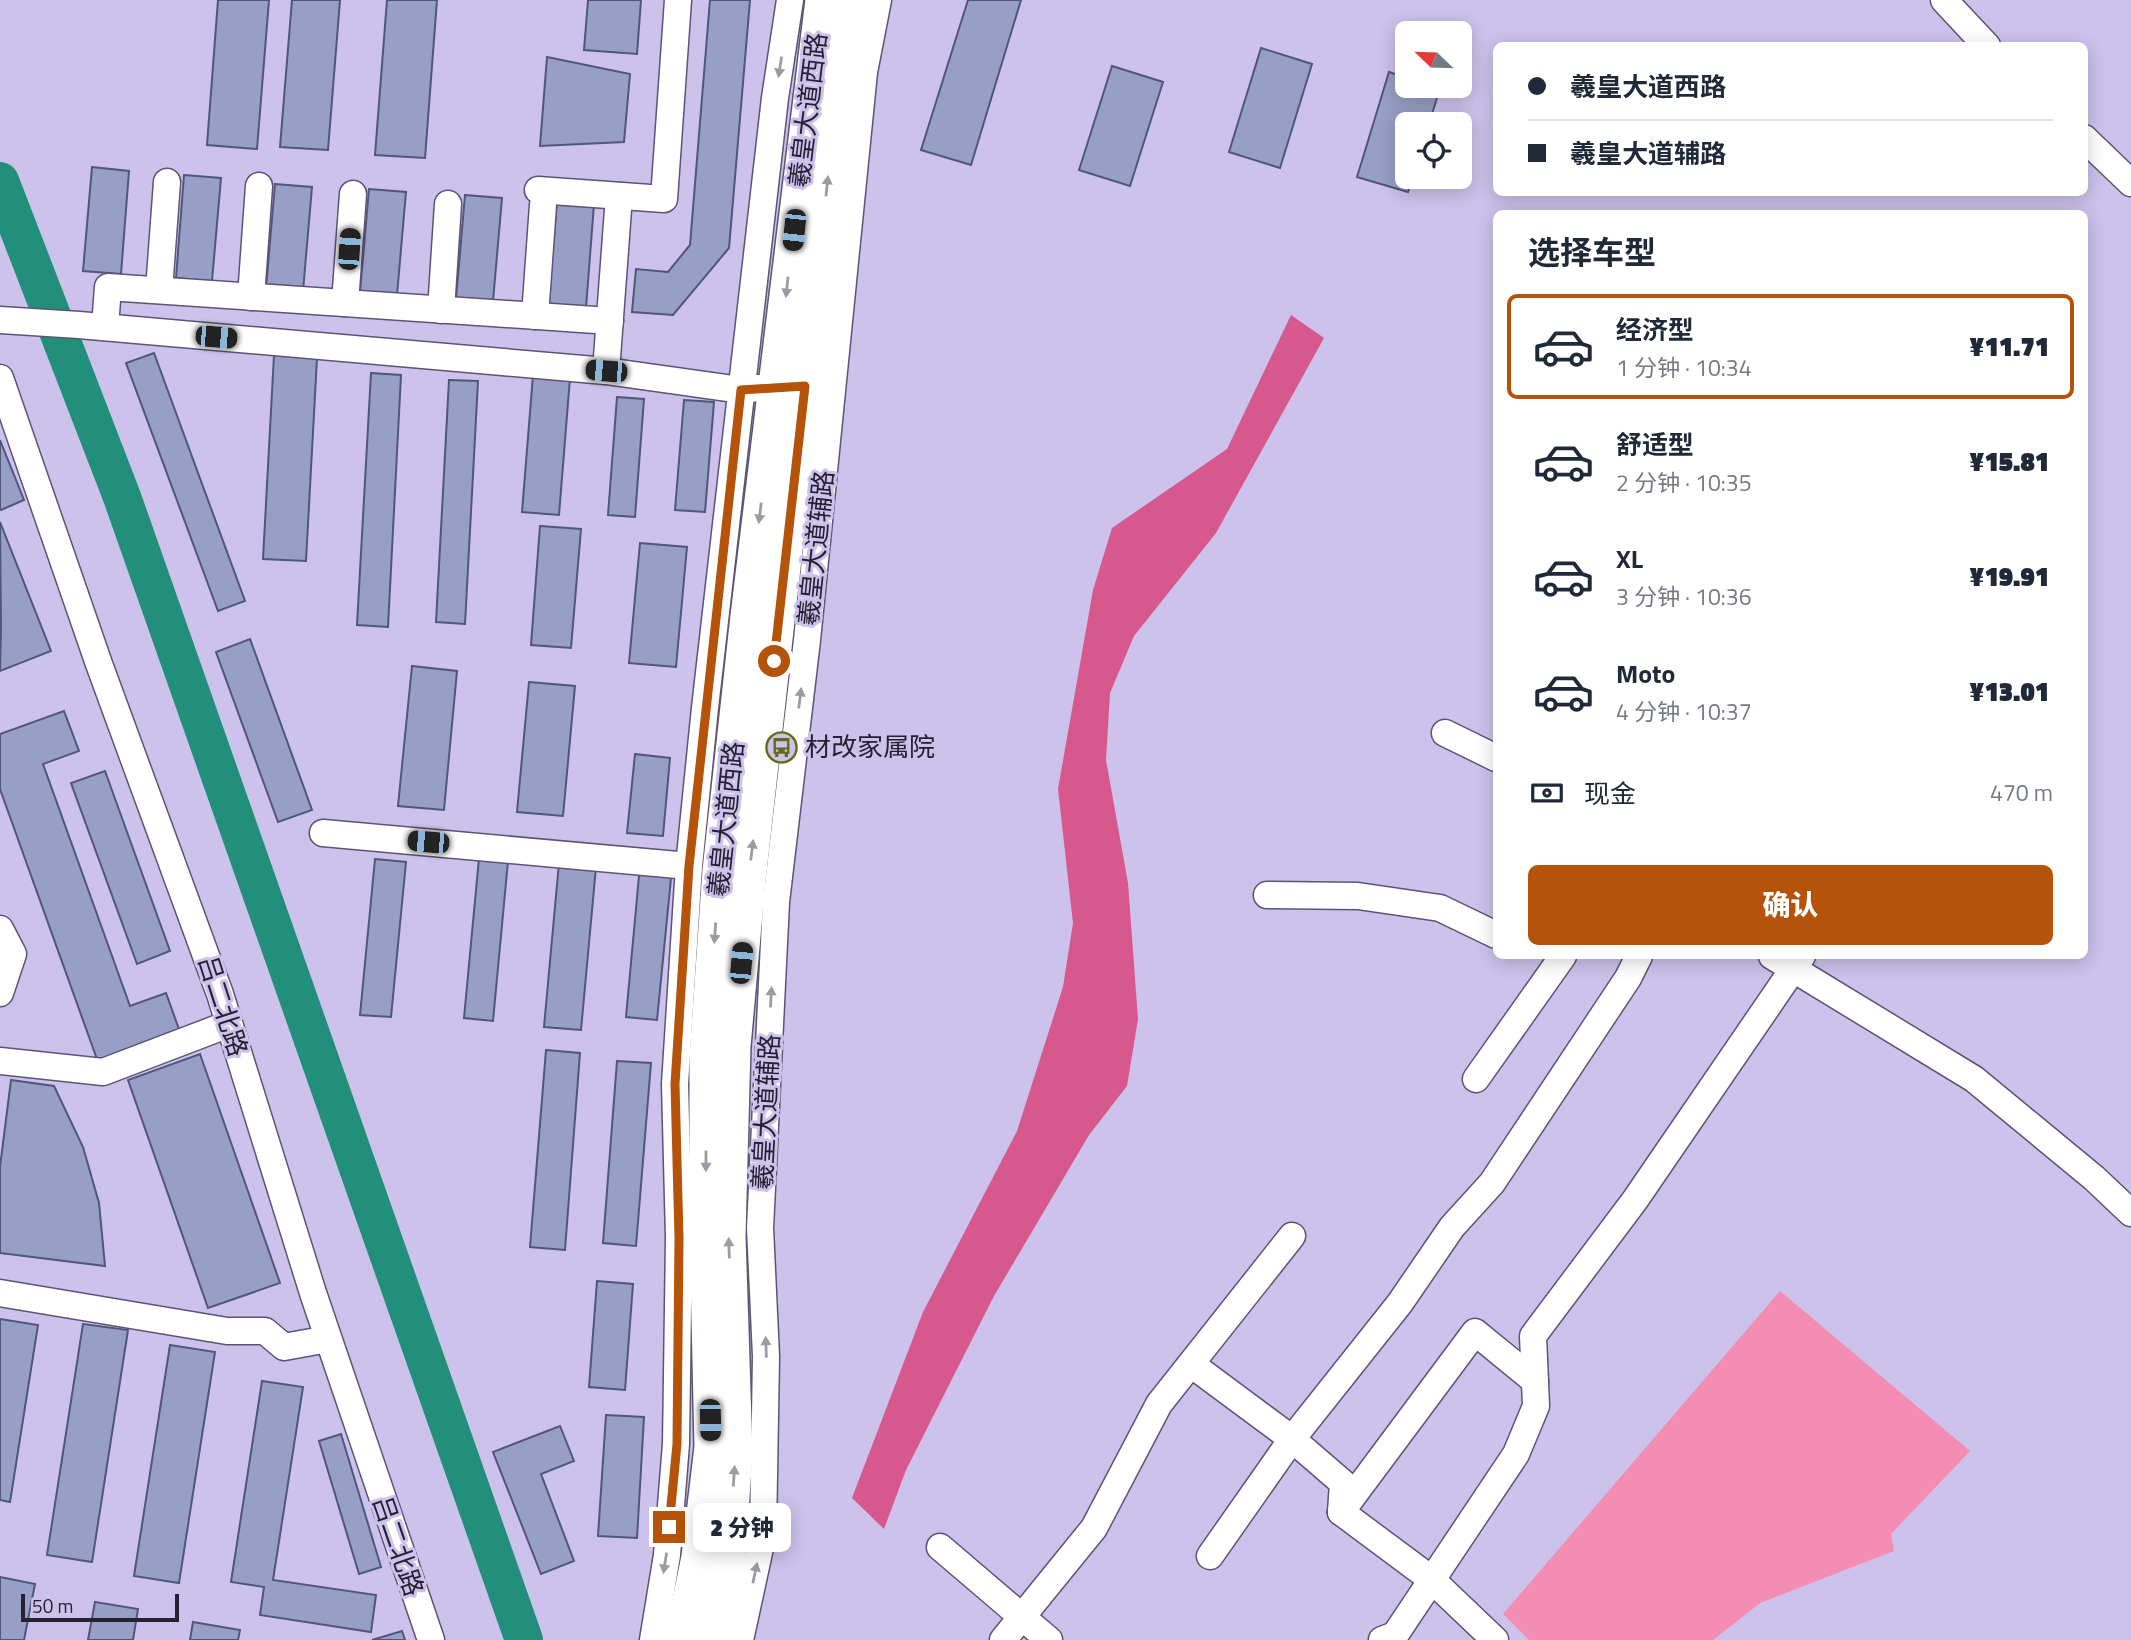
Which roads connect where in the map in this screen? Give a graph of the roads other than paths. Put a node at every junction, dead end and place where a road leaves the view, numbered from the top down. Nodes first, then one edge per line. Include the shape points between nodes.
1 (678, 0) edge
2 (790, 0) edge
3 (822, 0) edge
4 (850, 0) edge
5 (878, 0) edge
6 (1944, 0) edge
7 (1983, 42) edge
8 (2088, 142) edge
9 (167, 182) dead end
10 (2131, 183) edge
11 (259, 186) dead end
12 (353, 194) dead end
13 (619, 195) junction
14 (448, 204) dead end
15 (159, 290) junction
16 (251, 297) junction
17 (345, 303) junction
18 (441, 310) junction
19 (536, 316) junction
20 (0, 320) edge
21 (610, 321) junction
22 (92, 326) junction
23 (606, 371) junction
24 (0, 378) edge
25 (791, 387) junction
26 (741, 390) junction
27 (1445, 733) dead end
28 (1493, 757) edge
29 (323, 833) dead end
30 (689, 866) junction
31 (1267, 895) dead end
32 (0, 929) edge
33 (1493, 934) edge
34 (1553, 959) edge
35 (1638, 959) edge
36 (1798, 962) edge
37 (0, 993) edge
38 (229, 1024) junction
39 (0, 1060) edge
40 (1476, 1079) dead end
41 (2131, 1213) edge
42 (1292, 1236) dead end
43 (0, 1293) edge
44 (328, 1339) junction
45 (1191, 1364) junction
46 (1535, 1381) junction
47 (1292, 1439) junction
48 (1341, 1511) junction
49 (940, 1547) dead end
50 (1210, 1556) dead end
51 (1431, 1579) junction
52 (1023, 1618) junction
53 (431, 1640) edge
54 (653, 1640) edge
55 (681, 1640) edge
56 (712, 1640) edge
57 (740, 1640) edge
58 (1003, 1640) edge
59 (1049, 1640) edge
60 (1381, 1640) edge
61 (1495, 1640) edge

1 - 13 street via 664,199
2 -> 26 street
3 -> 25 main road, 羲皇大道西路
25 -> 4 main road, 羲皇大道西路
57 -> 5 street, 羲皇大道辅路 via 763,1534 766,1356 760,1228 776,902 864,72
6 - 7 street
8 - 10 street
9 - 15 street
11 - 16 street
12 - 17 street
13 - 19 street via 541,197
13 - 21 street
14 - 18 street
15 - 16 street
15 - 22 street via 108,287
16 - 17 street
17 - 18 street
18 - 19 street
19 - 21 street
20 - 22 street
21 - 23 street
22 - 23 street
23 - 26 street
24 - 38 street, 吕二北路
25 - 26 street
25 -> 55 main road, 羲皇大道西路 via 719,871 706,1057 710,1447 698,1557
56 -> 25 main road, 羲皇大道西路 via 729,1556 736,1453 729,1236 734,1046
26 - 30 street
27 - 28 street
29 - 30 street
30 -> 54 street via 675,1084 677,1444 667,1555
31 - 33 street via 1358,896 1440,908
32 - 37 street via 13,954
34 - 40 street
35 - 47 street via 1492,1183 1452,1227 1400,1303
36 - 41 street via 1974,1079
36 - 46 street via 1635,1200 1533,1336
38 - 39 street via 103,1072
38 - 44 street, 吕二北路
42 - 45 street
43 - 44 street via 227,1331 265,1331 284,1347
44 - 53 street, 吕二北路
45 - 47 street
45 - 52 street via 1159,1404 1094,1528
46 - 48 street via 1475,1332
46 - 51 street via 1536,1406 1516,1454
47 - 48 street via 1343,1483
47 - 50 street
48 - 51 street
49 - 52 street
51 - 60 street via 1395,1635
51 - 61 street
52 - 58 street
52 - 59 street

